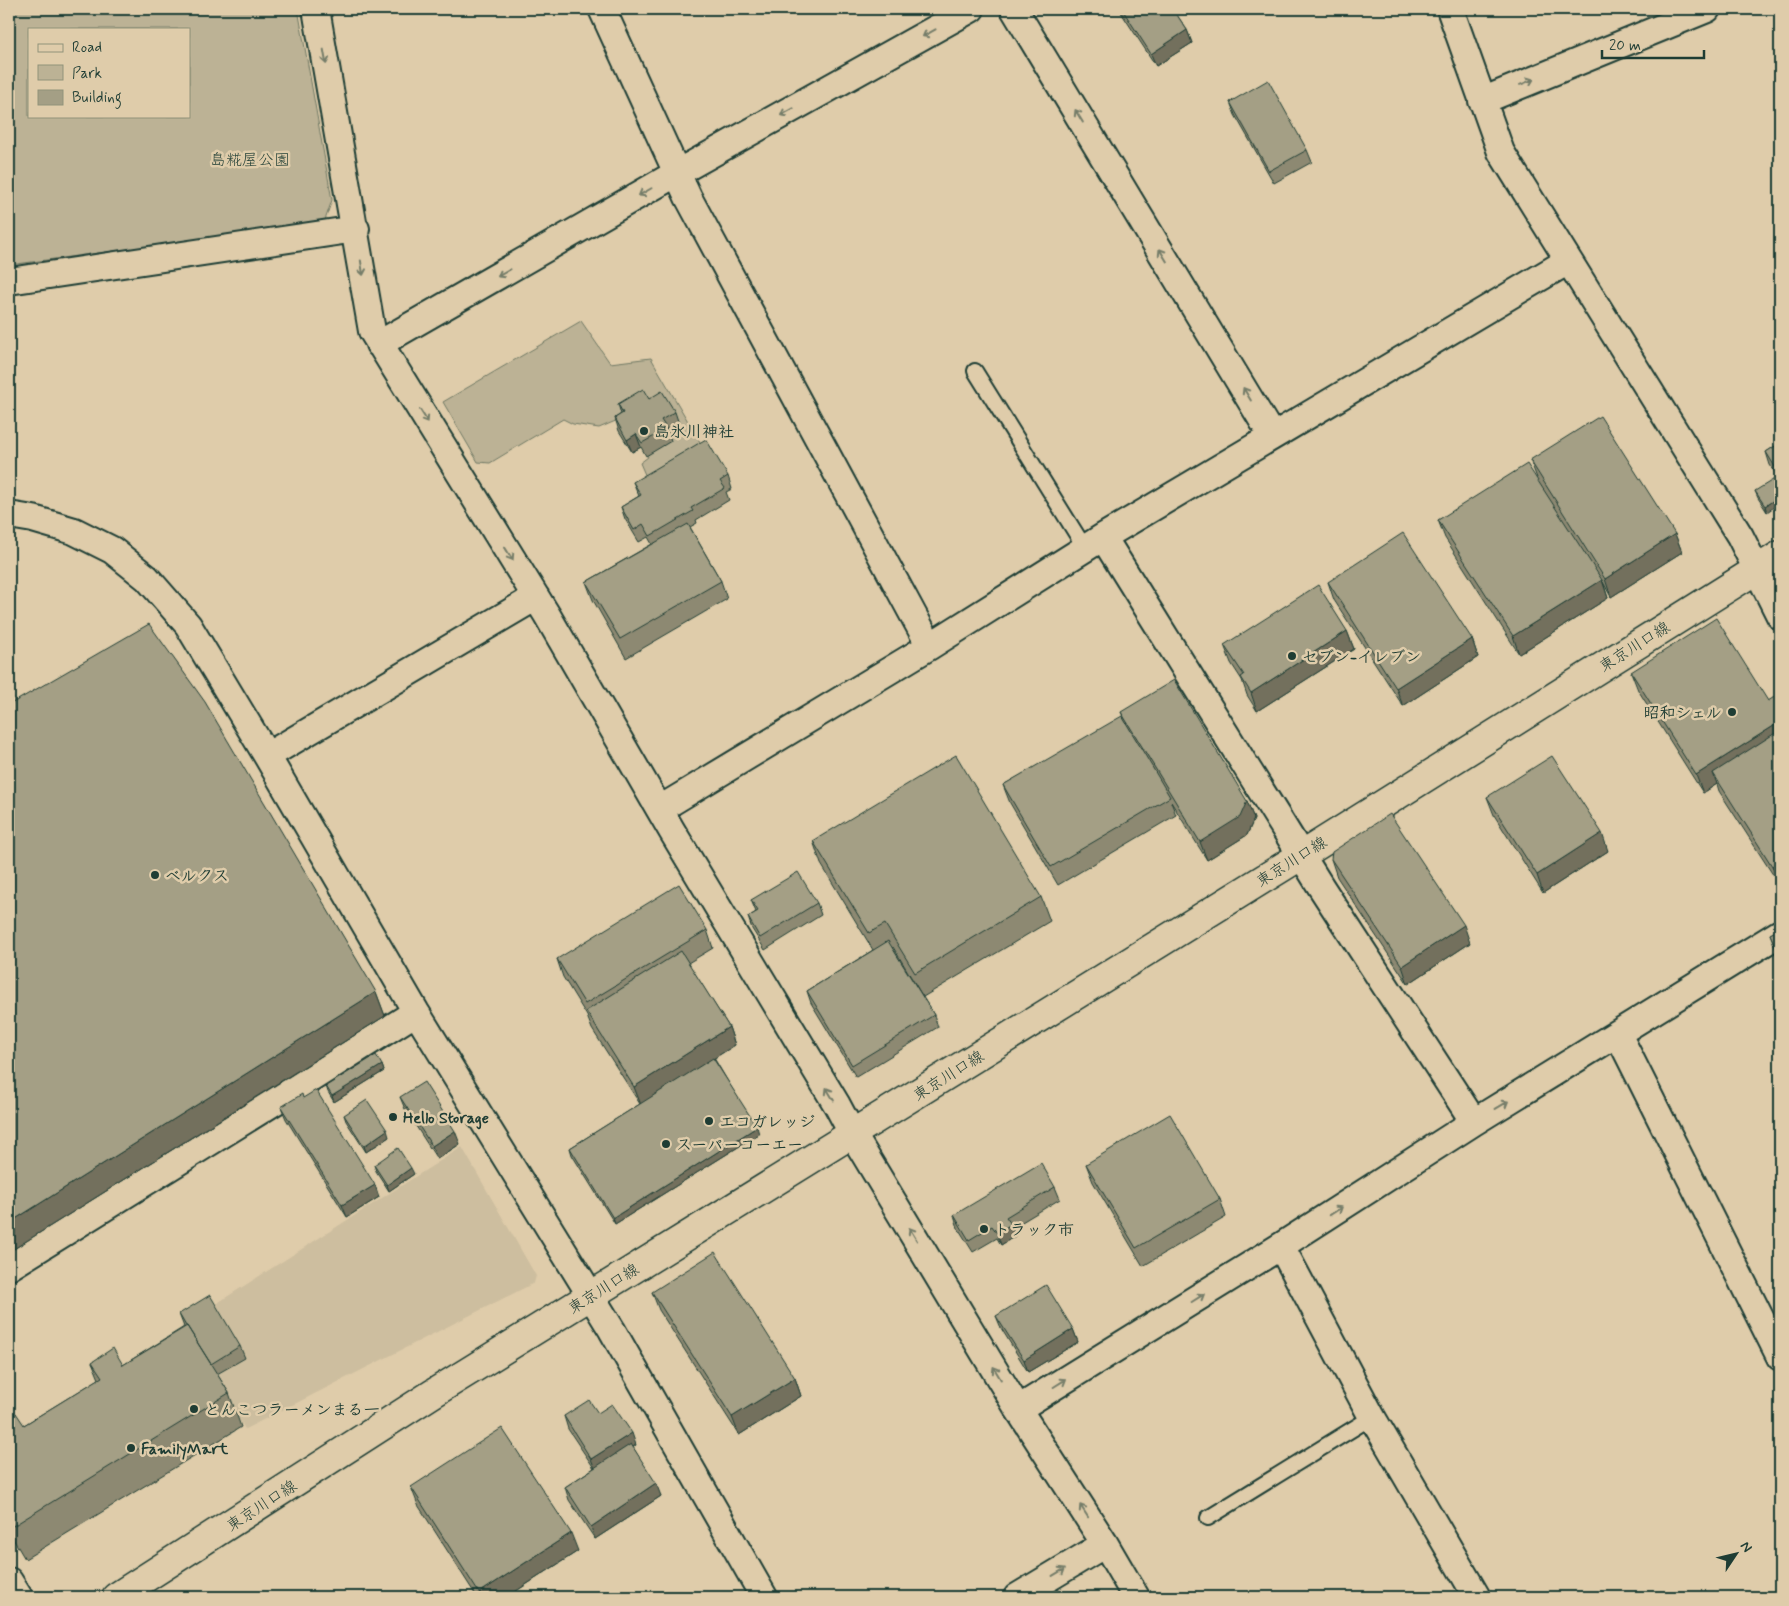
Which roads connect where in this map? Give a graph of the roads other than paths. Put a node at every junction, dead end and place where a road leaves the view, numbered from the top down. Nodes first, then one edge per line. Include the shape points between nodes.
1 (316, 9) edge
2 (602, 9) edge
3 (971, 9) edge
4 (1014, 9) edge
5 (1450, 9) edge
6 (1707, 9) edge
7 (1482, 101) junction
8 (677, 173) junction
9 (356, 229) junction
10 (1568, 261) junction
11 (9, 280) edge
12 (379, 344) junction
13 (975, 371) dead end
14 (1272, 436) junction
15 (9, 515) edge
16 (1094, 543) junction
17 (1780, 555) edge
18 (1756, 569) junction
19 (536, 597) junction
20 (1780, 616) edge
21 (930, 646) junction
22 (267, 756) junction
23 (660, 809) junction
24 (1302, 855) junction
25 (1780, 933) edge
26 (416, 1012) junction
27 (1618, 1034) junction
28 (1474, 1122) junction
29 (853, 1135) junction
30 (1281, 1246) junction
31 (9, 1267) edge
32 (592, 1295) junction
33 (1780, 1357) edge
34 (1018, 1408) junction
35 (1372, 1417) junction
36 (1208, 1518) dead end
37 (1105, 1544) junction
38 (9, 1581) edge
39 (19, 1597) edge
40 (116, 1597) edge
41 (764, 1597) edge
42 (1017, 1597) edge
43 (1136, 1597) edge
44 (1477, 1597) edge

1 -> 9 street
2 - 8 street
3 -> 8 street
14 -> 4 street
5 - 7 street
7 -> 6 street
7 - 10 street via 1501,152
8 -> 12 street
8 - 21 street
9 - 11 street
9 -> 12 street via 372,331
10 - 14 street
10 - 18 street via 1740,536
12 -> 19 street
13 - 16 lane
14 - 16 street
15 - 22 street via 74,531 112,550 147,578 188,625
16 - 21 street
16 - 24 street
17 - 18 main road, 東京川口線
18 - 20 street
18 - 24 main road, 東京川口線
19 - 22 street
19 - 23 street
21 - 23 street
22 - 26 street
29 -> 23 street
24 - 28 street
24 - 29 main road, 東京川口線
25 - 27 street
26 - 31 street
26 - 32 street
28 -> 27 street
27 - 33 street
30 -> 28 street
29 - 32 main road, 東京川口線
34 -> 29 street
34 -> 30 street
30 - 35 street
32 - 40 main road, 東京川口線
32 - 41 street
37 -> 34 street
35 - 36 lane
35 - 44 street
42 -> 37 street
37 - 43 street
38 - 39 street

